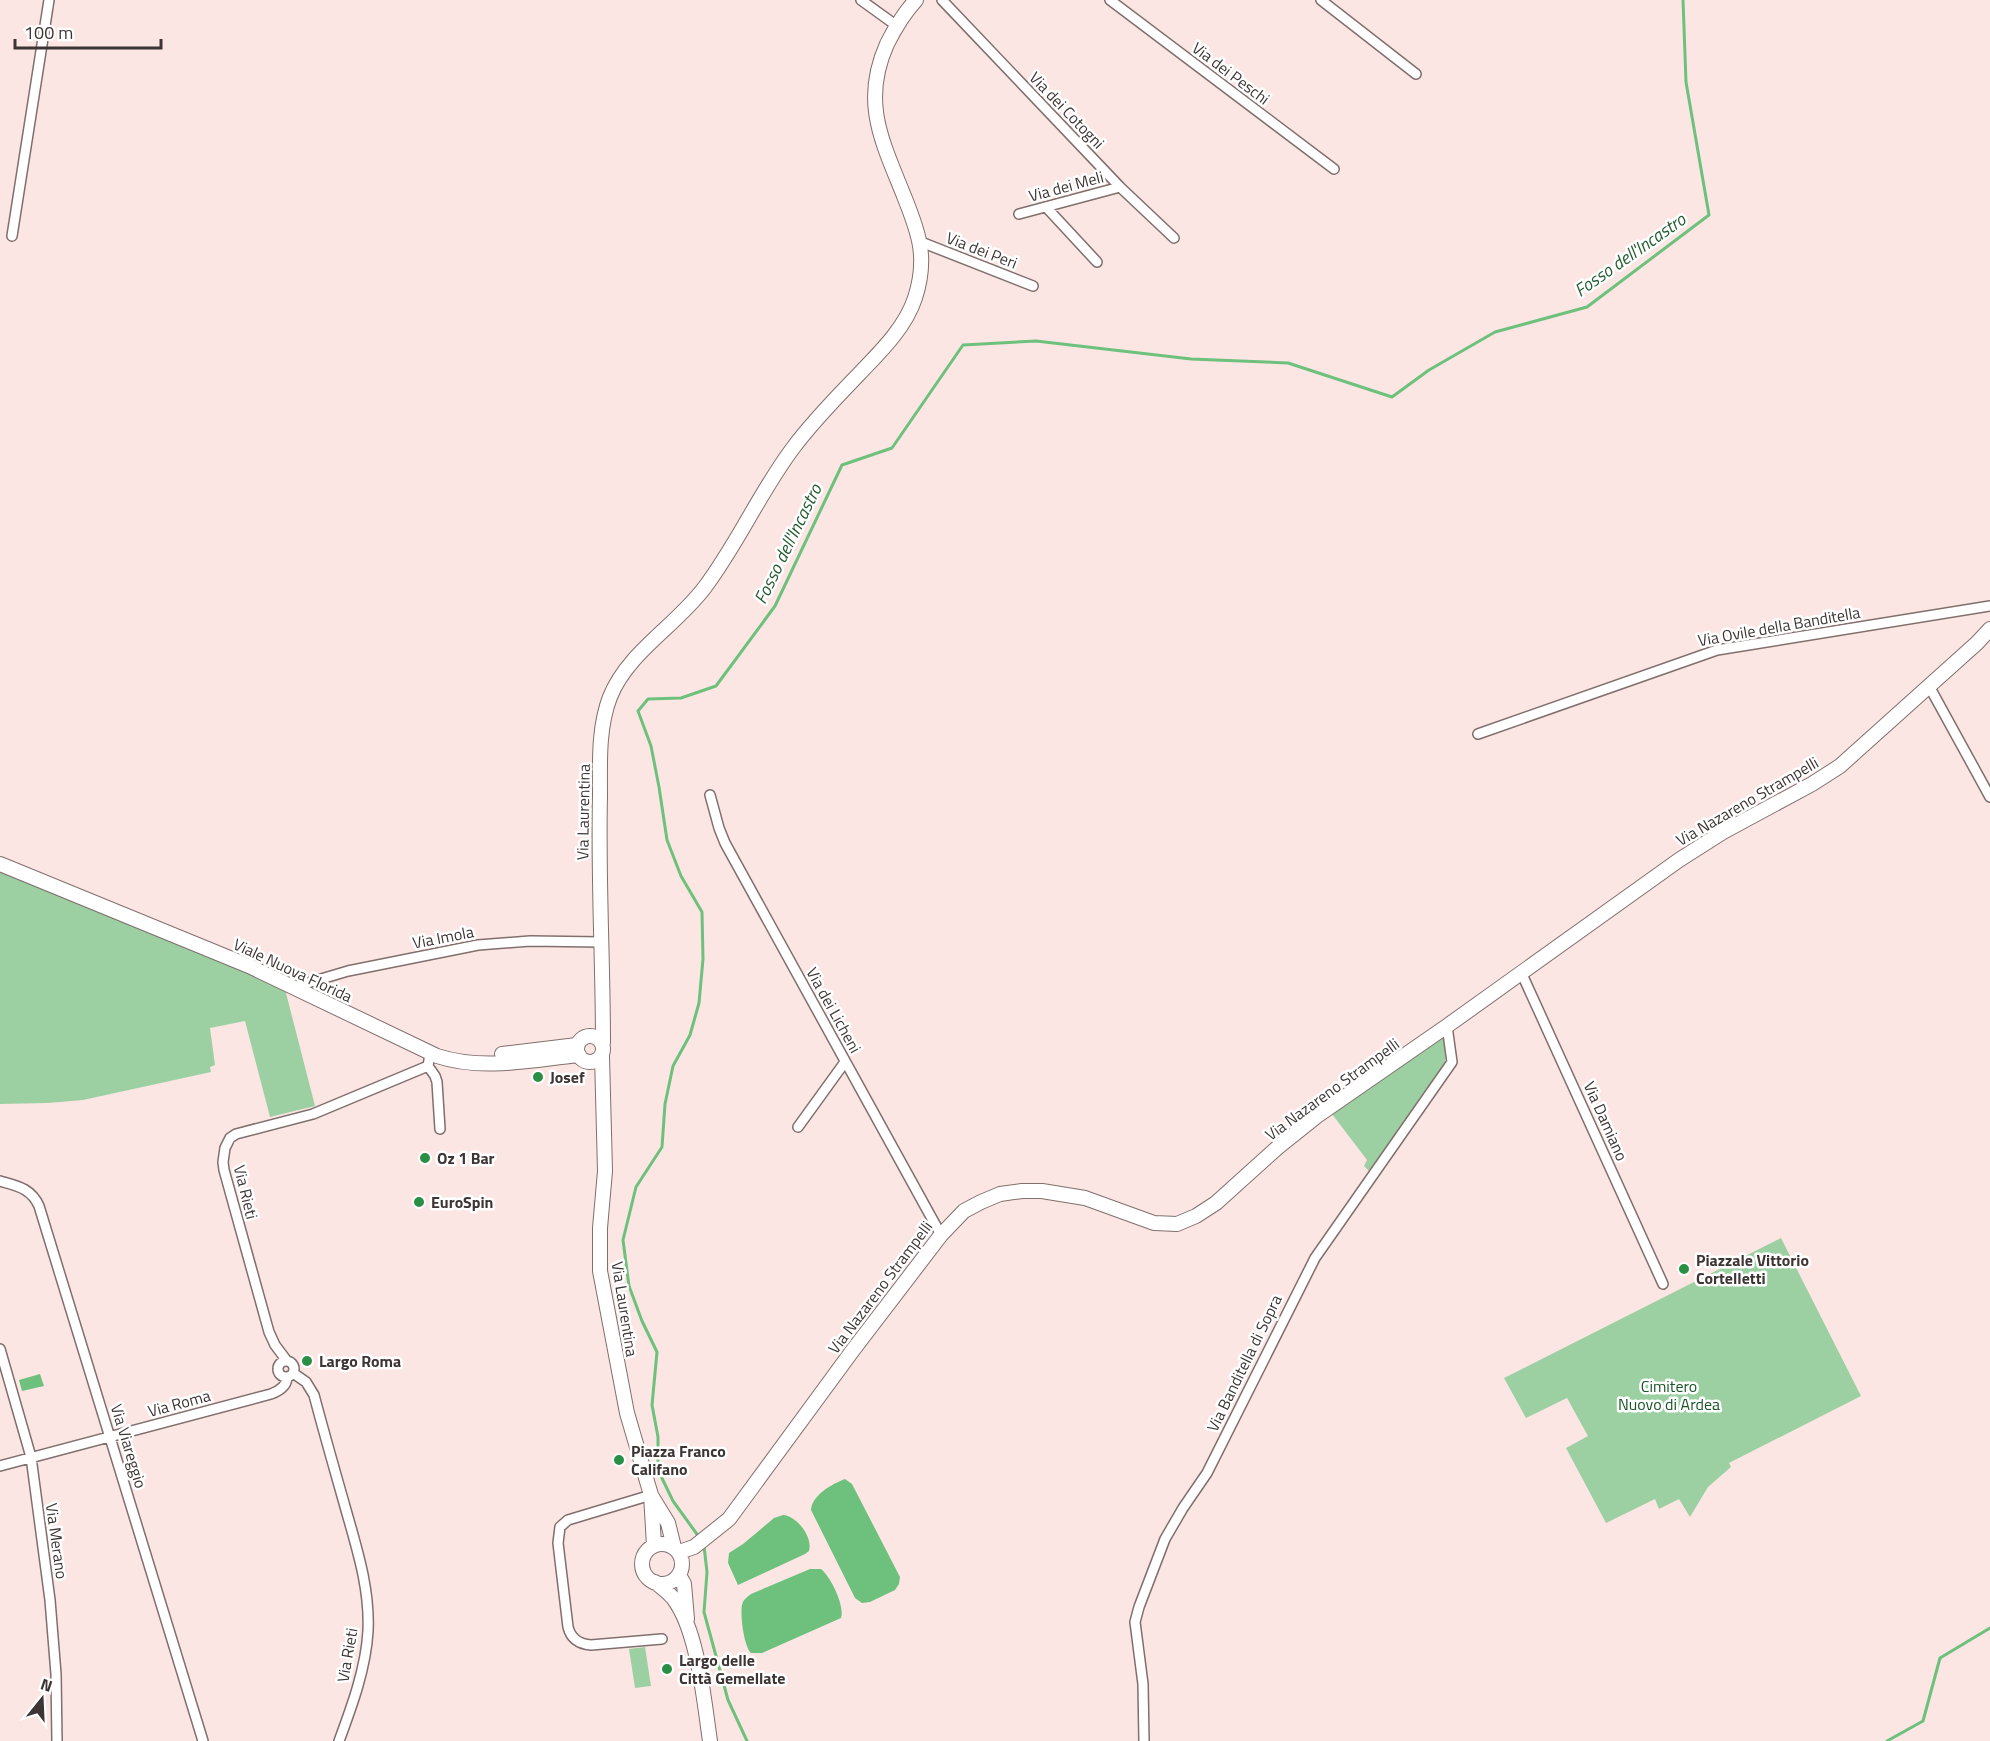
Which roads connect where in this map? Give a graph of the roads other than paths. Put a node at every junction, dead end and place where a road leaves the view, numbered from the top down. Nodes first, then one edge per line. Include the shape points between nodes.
1 (49, 0) edge
2 (861, 0) edge
3 (916, 0) edge
4 (942, 0) edge
5 (1110, 0) edge
6 (1321, 0) edge
7 (897, 26) junction
8 (1416, 74) dead end
9 (1334, 169) dead end
10 (1120, 187) junction
11 (1046, 207) junction
12 (1019, 214) dead end
13 (12, 236) dead end
14 (1174, 238) dead end
15 (921, 242) junction
16 (1096, 262) dead end
17 (1033, 286) dead end
18 (1990, 606) edge
19 (1990, 629) edge
20 (1929, 686) junction
21 (1478, 734) dead end
22 (710, 795) dead end
23 (1990, 797) edge
24 (0, 856) edge
25 (0, 864) edge
26 (601, 942) junction
27 (601, 961) junction
28 (1521, 972) junction
29 (299, 985) junction
30 (1447, 1026) junction
31 (581, 1049) junction
32 (602, 1050) junction
33 (429, 1060) junction
34 (845, 1062) junction
35 (602, 1089) junction
36 (798, 1127) dead end
37 (440, 1128) dead end
38 (0, 1181) edge
39 (941, 1235) junction
40 (1663, 1284) dead end
41 (0, 1349) edge
42 (290, 1375) junction
43 (110, 1436) junction
44 (31, 1457) junction
45 (0, 1466) edge
46 (651, 1495) junction
47 (654, 1545) junction
48 (676, 1550) junction
49 (679, 1575) junction
50 (655, 1582) junction
51 (687, 1628) junction
52 (663, 1639) dead end
53 (57, 1741) edge
54 (203, 1741) edge
55 (339, 1741) edge
56 (710, 1741) edge
57 (1144, 1741) edge

1 - 13 street
2 - 7 street
3 - 7 street
4 - 10 street, Via dei Cotogni
5 - 9 street, Via dei Peschi
6 - 8 street
7 - 15 street via 877,73 875,110
10 - 11 street, Via dei Meli
10 - 14 street, Via dei Cotogni
11 - 12 street, Via dei Meli
11 - 16 street
15 - 17 street, Via dei Peri
15 - 26 street, Via Laurentina via 917,290 900,327 796,444 699,595 626,669 608,702 602,739 599,840
18 - 21 street, Via Ovile della Banditella via 1717,650
19 - 20 street, Via Nazareno Strampelli
20 - 23 street
20 - 28 street, Via Nazareno Strampelli via 1834,770 1695,849
22 - 34 street, Via dei Licheni via 725,843
24 - 29 street, Viale Nuova Florida via 218,944
25 - 29 street, Viale Nuova Florida
26 - 27 street, Via Laurentina
26 - 29 street, Via Imola via 478,945
27 - 31 street, Via Laurentina via 594,1018
27 - 32 street, Via Laurentina
28 - 30 street, Via Nazareno Strampelli
28 - 40 street, Via Damiano
29 - 31 street, Viale Nuova Florida via 454,1052 489,1055
29 - 33 street, Viale Nuova Florida
30 - 39 street, Via Nazareno Strampelli via 1308,1123 1216,1203 1186,1221 1154,1223 1085,1198 1022,1191 999,1194 974,1206
30 - 57 street, Via Banditella di Sopra via 1452,1062 1315,1258 1207,1473 1163,1545 1135,1622 1143,1684
31 - 32 street via 596,1061
31 - 32 street via 592,1035 600,1040
31 - 33 street, Viale Nuova Florida via 483,1064
31 - 35 street, Via Laurentina
32 - 35 street, Via Laurentina
33 - 37 street via 436,1079
33 - 42 street, Via Rieti via 313,1114 239,1133 226,1145 223,1167 269,1332 287,1361 282,1362 280,1374
34 - 36 street
34 - 39 street, Via dei Licheni
35 - 46 street, Via Laurentina via 605,1171 600,1271 627,1413
38 - 43 street, Via Viareggio via 25,1189 37,1202
39 - 48 street, Via Nazareno Strampelli via 729,1519 694,1547
41 - 44 street, Via Merano
42 - 43 street, Via Roma via 271,1394
42 - 55 street, Via Rieti via 306,1382 314,1395 362,1564 367,1595 365,1652
43 - 44 street, Via Roma
43 - 54 street, Via Viareggio
44 - 45 street, Via Roma
44 - 53 street, Via Merano via 50,1600
46 - 47 street, Via Laurentina
46 - 48 street, Via Laurentina via 668,1524
46 - 52 street via 568,1520 560,1527 558,1543 572,1637 591,1645
47 - 48 street
47 - 50 street via 642,1561 645,1574
48 - 49 street via 682,1564
49 - 50 street via 669,1583
49 - 51 street via 684,1584
50 - 51 street via 677,1604
51 - 56 street

